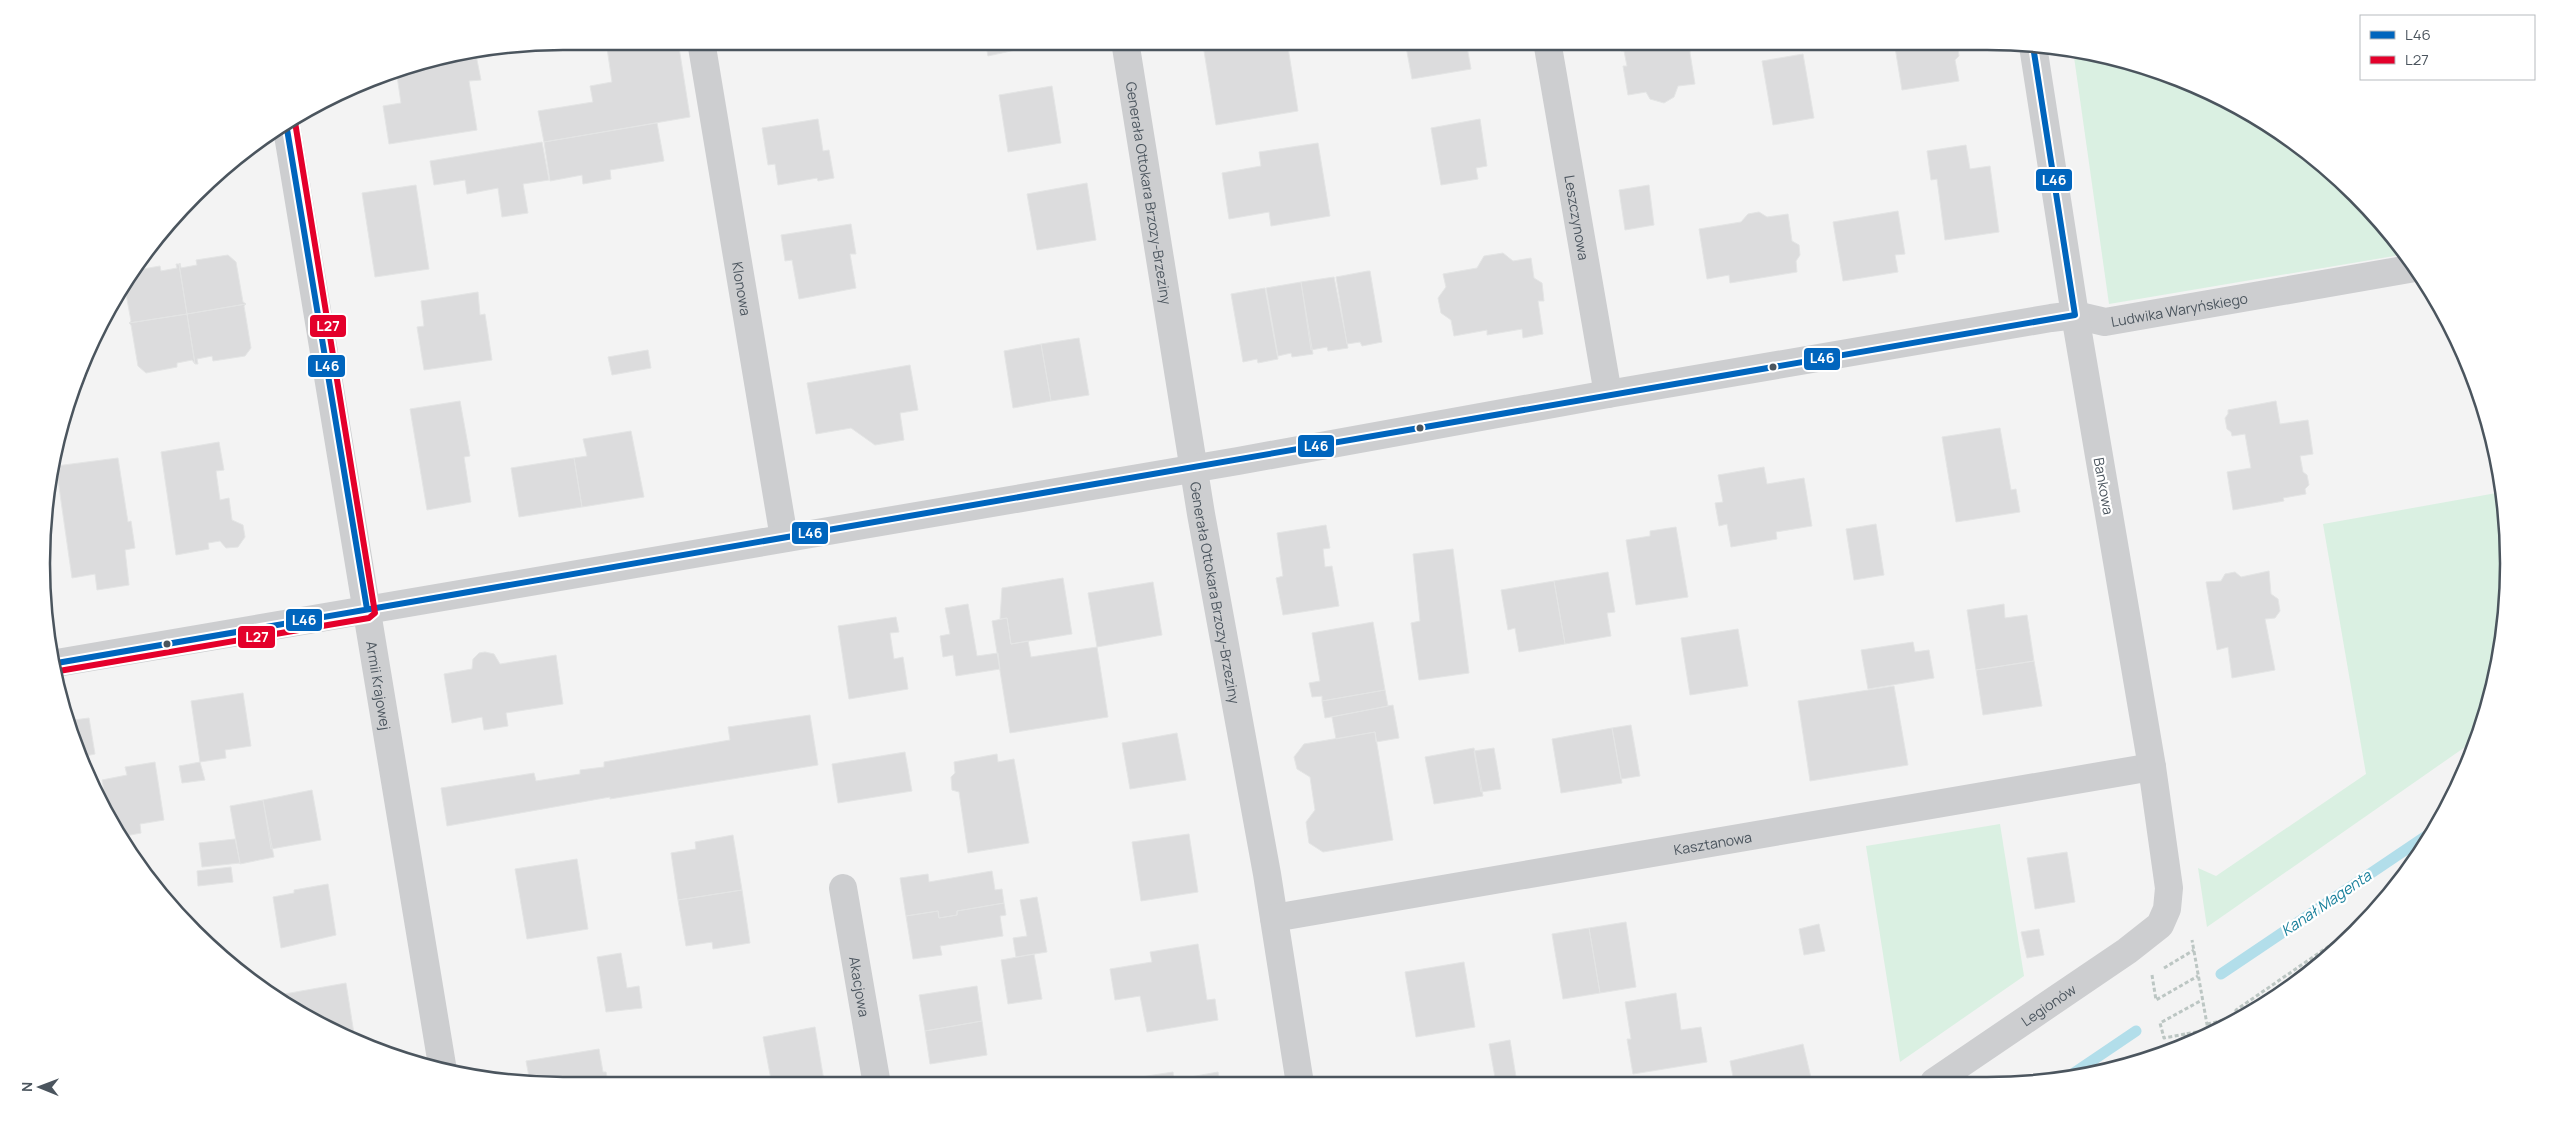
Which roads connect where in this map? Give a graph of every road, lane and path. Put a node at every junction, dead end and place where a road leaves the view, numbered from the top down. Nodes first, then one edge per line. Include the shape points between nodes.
1 (703, 50) edge
2 (1126, 50) edge
3 (1549, 50) edge
4 (2034, 52) edge
5 (287, 131) edge
6 (2407, 269) edge
7 (2075, 315) junction
8 (1608, 394) junction
9 (1194, 468) junction
10 (784, 538) junction
11 (367, 609) junction
12 (60, 662) edge
13 (2152, 767) junction
14 (843, 888) dead end
15 (1274, 918) junction
16 (2160, 924) joint
17 (2330, 945) edge
18 (2194, 950) dead end
19 (2196, 963) dead end
20 (2156, 972) dead end
21 (2198, 976) junction
22 (2153, 979) dead end
23 (2202, 1000) junction
24 (2235, 1012) edge
25 (2219, 1021) edge
26 (2207, 1024) joint
27 (2196, 1032) edge
28 (2185, 1034) joint
29 (442, 1062) edge
30 (876, 1077) edge
31 (1299, 1077) edge
32 (1941, 1077) edge

1 - 10 street, Klonowa
2 - 9 street, Generała Ottokara Brzozy-Brzeziny
3 - 8 street, Leszczynowa
4 - 7 street, Bankowa
5 - 11 street, Armii Krajowej
6 - 7 street, Ludwika Waryńskiego via 2105,322
7 - 8 street, Ludwika Waryńskiego
7 - 13 street, Bankowa
8 - 9 street, Ludwika Waryńskiego
9 - 10 street, Ludwika Waryńskiego
9 - 15 street, Generała Ottokara Brzozy-Brzeziny
10 - 11 street, Ludwika Waryńskiego
11 - 12 street, Ludwika Waryńskiego
11 - 29 street, Armii Krajowej
13 - 15 street, Kasztanowa
13 - 16 street, Bankowa via 2169,888 2167,909
14 - 30 street, Akacjowa
15 - 31 street, Generała Ottokara Brzozy-Brzeziny
16 - 32 street, Legionów via 2127,951
17 - 24 path
18 - 20 path
19 - 21 path
21 - 22 path via 2156,1000
21 - 23 path
23 - 26 path
23 - 28 path via 2160,1023 2164,1038
25 - 26 path
27 - 28 path

